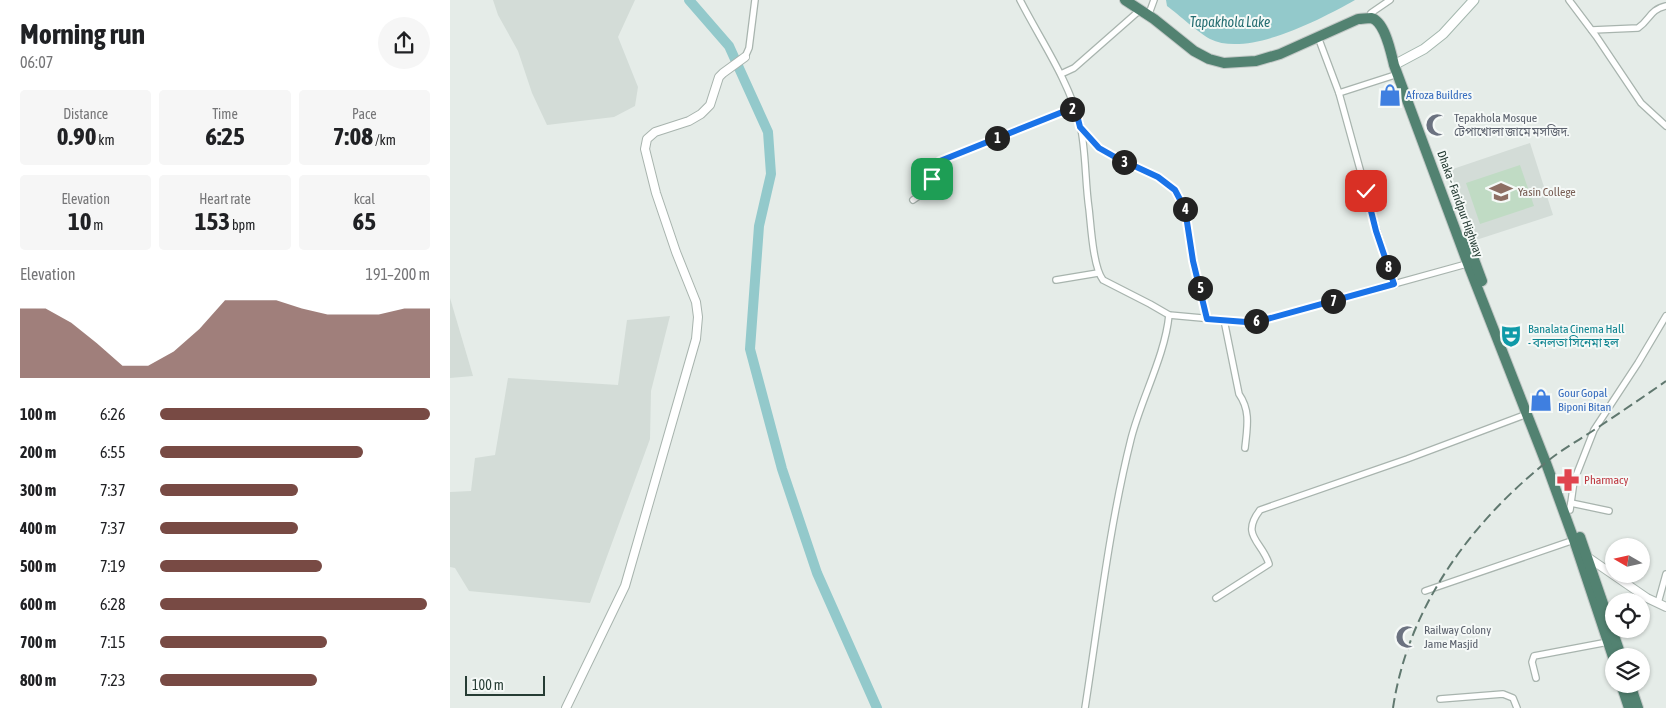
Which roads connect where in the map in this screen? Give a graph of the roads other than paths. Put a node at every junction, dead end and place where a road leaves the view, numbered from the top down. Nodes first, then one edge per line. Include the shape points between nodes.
1 (755, 0) edge
2 (1020, 0) edge
3 (1125, 0) edge
4 (1154, 0) edge
5 (1390, 0) edge
6 (1474, 0) edge
7 (1570, 0) edge
8 (1137, 6) edge
9 (1666, 6) edge
10 (1150, 11) junction
11 (1371, 13) junction
12 (1592, 30) junction
13 (1318, 37) junction
14 (746, 57) joint
15 (1256, 59) junction
16 (1397, 67) junction
17 (1061, 74) junction
18 (1339, 93) junction
19 (1075, 107) junction
20 (1666, 126) edge
21 (1080, 127) junction
22 (913, 200) dead end
23 (1471, 262) junction
24 (1098, 272) junction
25 (1056, 280) dead end
26 (1394, 284) junction
27 (1169, 315) junction
28 (1666, 316) edge
29 (1492, 317) junction
30 (1207, 319) junction
31 (1224, 320) junction
32 (1527, 414) junction
33 (1245, 448) dead end
34 (1570, 507) junction
35 (1609, 510) dead end
36 (1574, 540) junction
37 (1583, 556) junction
38 (1666, 574) edge
39 (1425, 591) dead end
40 (1216, 598) dead end
41 (1658, 603) junction
42 (1666, 607) edge
43 (1608, 642) junction
44 (1612, 648) edge
45 (1614, 648) edge
46 (1536, 678) dead end
47 (1625, 693) edge
48 (1633, 693) edge
49 (1440, 699) dead end
50 (566, 708) edge
51 (1085, 708) edge
52 (1517, 708) edge
53 (1630, 708) edge
54 (1638, 708) edge

1 - 14 street
2 - 17 street
3 - 8 highway, Dhaka - Faridpur Highway
4 - 10 street
5 - 11 street
6 - 16 main road via 1443,34
7 - 12 street
8 - 10 highway, Dhaka - Faridpur Highway
8 - 15 highway, Dhaka - Faridpur Highway via 1209,59 1224,63
8 - 17 street via 1074,68
9 - 12 street via 1655,8 1638,28
10 - 15 highway, Dhaka - Faridpur Highway via 1211,55 1225,59
11 - 15 highway, Dhaka - Faridpur Highway via 1344,19
11 - 16 highway, Dhaka - Faridpur Highway via 1382,18 1390,34
12 - 20 street via 1641,103
13 - 15 highway, Dhaka - Faridpur Highway via 1280,54
13 - 16 highway, Dhaka - Faridpur Highway via 1358,19 1373,19 1386,36
13 - 18 street
14 - 50 street via 723,73 710,105 701,114 655,132 647,139 645,149 656,193 696,302 696,339 625,586
16 - 18 street
16 - 23 highway, Dhaka - Faridpur Highway
17 - 19 street
18 - 26 street via 1376,231
19 - 21 street
19 - 22 street via 940,161 926,191
21 - 24 street
21 - 30 street via 1099,148 1158,177 1175,190 1185,209
23 - 26 street
23 - 29 highway, Dhaka - Faridpur Highway
24 - 25 street
24 - 27 street via 1103,280
26 - 31 street via 1260,321
27 - 30 street
27 - 51 street via 1131,438
28 - 34 street via 1594,430 1574,481
29 - 32 highway, Dhaka - Faridpur Highway
29 - 34 highway, Dhaka - Faridpur Highway
30 - 31 street
31 - 33 street via 1239,394 1246,404
32 - 36 highway, Dhaka - Faridpur Highway
32 - 40 street via 1407,460 1260,510 1253,519 1252,535 1269,564
34 - 35 street
34 - 37 highway, Dhaka - Faridpur Highway
36 - 37 highway, Dhaka - Faridpur Highway
36 - 39 street
37 - 41 street
37 - 43 highway, Dhaka - Faridpur Highway
37 - 45 highway, Dhaka - Faridpur Highway
38 - 41 street
41 - 42 street
43 - 44 highway, Dhaka - Faridpur Highway
43 - 46 street via 1534,656 1532,662
47 - 53 highway
48 - 54 highway
49 - 52 street via 1503,694 1513,698

